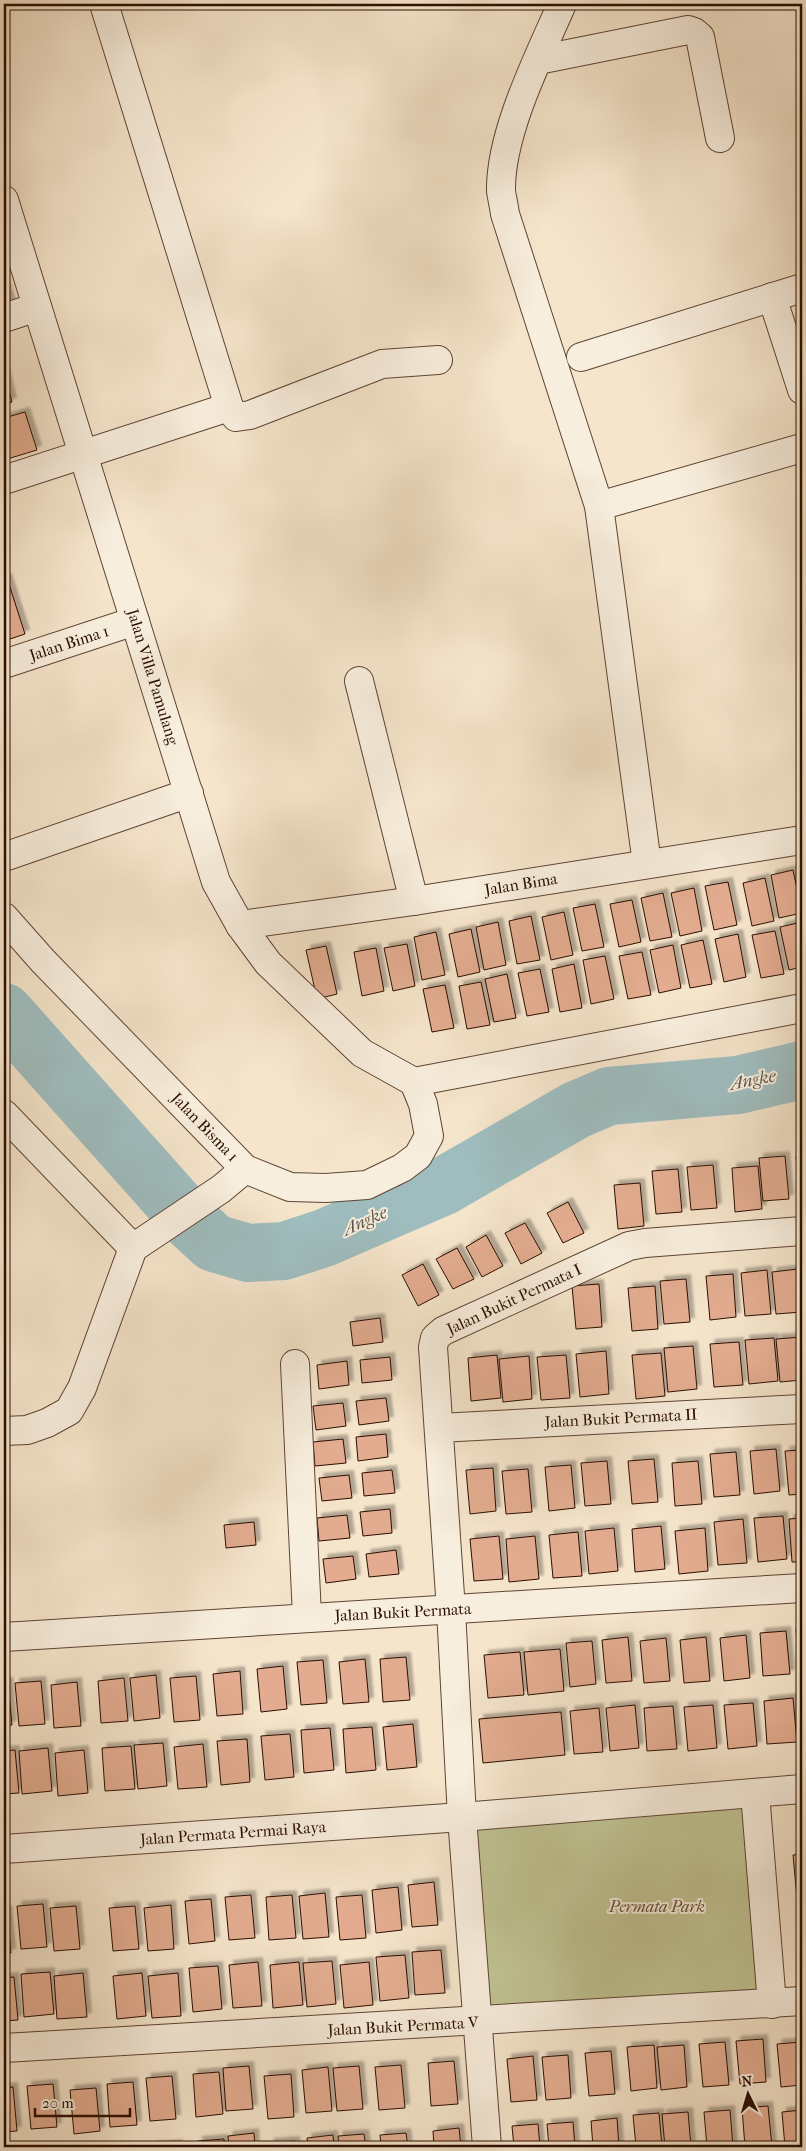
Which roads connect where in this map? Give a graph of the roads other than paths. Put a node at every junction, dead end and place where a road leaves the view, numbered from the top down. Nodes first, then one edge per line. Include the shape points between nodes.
1 (104, 4) edge
2 (562, 4) edge
3 (538, 60) junction
4 (720, 138) dead end
5 (4, 200) edge
6 (802, 288) edge
7 (772, 297) junction
8 (37, 307) junction
9 (4, 318) edge
10 (581, 357) dead end
11 (438, 360) dead end
12 (802, 390) edge
13 (229, 407) junction
14 (802, 448) edge
15 (82, 456) junction
16 (4, 480) edge
17 (599, 506) junction
18 (135, 622) junction
19 (4, 664) edge
20 (359, 681) dead end
21 (189, 793) junction
22 (802, 840) edge
23 (4, 857) edge
24 (647, 864) junction
25 (414, 901) junction
26 (4, 917) edge
27 (240, 926) junction
28 (802, 1008) edge
29 (414, 1082) junction
30 (4, 1114) edge
31 (245, 1169) junction
32 (802, 1232) edge
33 (132, 1248) junction
34 (295, 1364) dead end
35 (802, 1408) edge
36 (439, 1428) junction
37 (4, 1431) edge
38 (802, 1588) edge
39 (451, 1610) junction
40 (307, 1616) junction
41 (4, 1637) edge
42 (802, 1788) edge
43 (755, 1793) junction
44 (462, 1817) junction
45 (4, 1849) edge
46 (802, 2001) edge
47 (772, 2004) junction
48 (479, 2021) junction
49 (4, 2048) edge
50 (487, 2147) edge

1 - 13 street
2 - 3 street
3 - 4 street via 688,30 694,32 700,37
3 - 17 street via 516,114 501,191
5 - 8 street, Jalan Villa Pamulang
6 - 7 street
7 - 10 street
7 - 12 street
8 - 9 street
8 - 15 street, Jalan Villa Pamulang
11 - 13 street via 382,364 239,417 234,416
13 - 15 street
14 - 17 street
15 - 16 street
15 - 18 street, Jalan Villa Pamulang
17 - 24 street
18 - 19 street, Jalan Bima 1
18 - 21 street, Jalan Villa Pamulang
20 - 25 street
21 - 23 street
21 - 27 street, Jalan Villa Pamulang via 216,882
22 - 24 street, Jalan Bima
24 - 25 street, Jalan Bima
25 - 27 street, Jalan Bima
26 - 31 street, Jalan Bisma 1
27 - 29 street, Jalan Villa Pamulang via 268,963 362,1053
28 - 29 street
29 - 31 street, Jalan Bisma 1 via 423,1104 429,1136 418,1156 402,1168 367,1185 326,1188 290,1187
30 - 33 street
31 - 33 street via 221,1189
32 - 36 street, Jalan Bukit Permata I via 630,1246 443,1331 435,1338 433,1347
33 - 37 street via 82,1388 69,1411 27,1430
34 - 40 street
35 - 36 street, Jalan Bukit Permata II
36 - 39 street, Jalan Bukit Permata I
38 - 39 street, Jalan Bukit Permata
39 - 40 street, Jalan Bukit Permata
39 - 44 street, Jalan Bukit Permata I
40 - 41 street, Jalan Bukit Permata
42 - 43 street, Jalan Permata Permai Raya
43 - 44 street, Jalan Permata Permai Raya
43 - 47 street
44 - 45 street, Jalan Permata Permai Raya
44 - 48 street, Jalan Bukit Permata I
46 - 47 street, Jalan Bukit Permata V
47 - 48 street, Jalan Bukit Permata V
48 - 49 street, Jalan Bukit Permata V
48 - 50 street, Jalan Bukit Permata I

